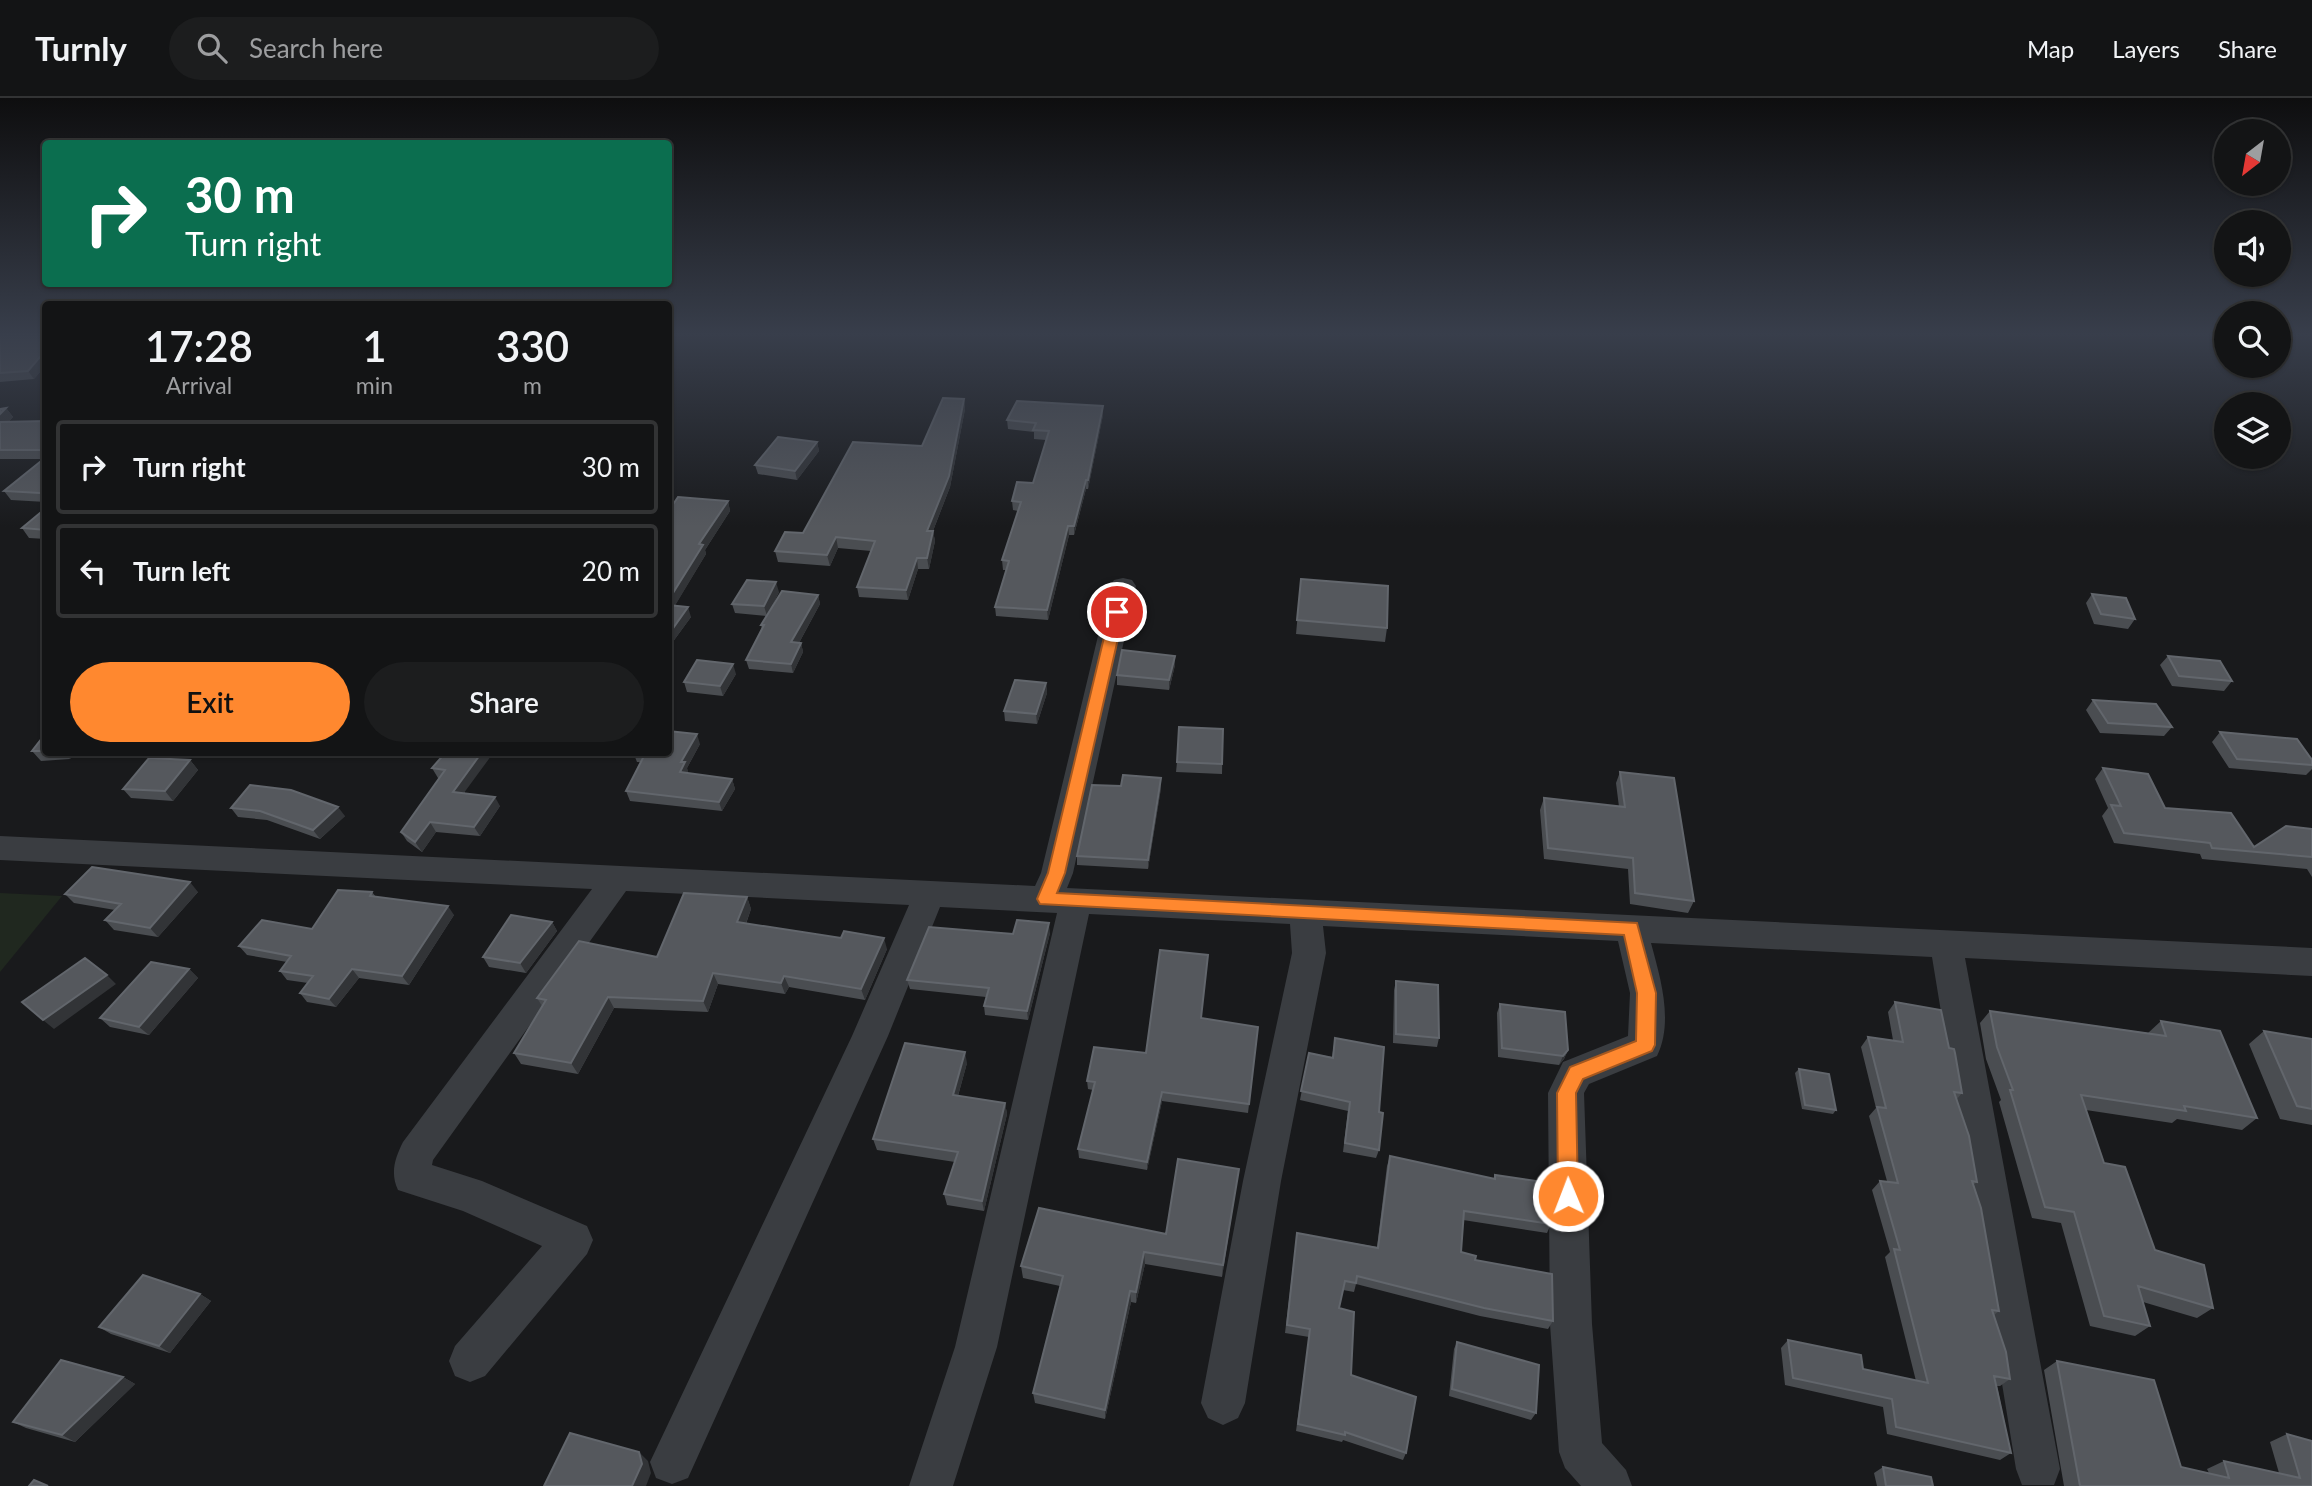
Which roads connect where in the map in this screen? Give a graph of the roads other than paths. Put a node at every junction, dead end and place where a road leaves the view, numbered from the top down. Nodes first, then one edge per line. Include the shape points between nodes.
1 (1123, 586) dead end
2 (0, 848) edge
3 (618, 878) junction
4 (930, 893) junction
5 (1061, 900) junction
6 (1305, 912) junction
7 (1631, 928) junction
8 (1946, 944) junction
9 (2312, 962) edge
10 (470, 1361) dead end
11 (1223, 1404) dead end
12 (672, 1462) dead end
13 (2038, 1469) dead end
14 (931, 1486) edge
15 (1610, 1486) edge

1 - 5 street via 1057,873
2 - 3 street
3 - 4 street
3 - 10 street via 416,1154 411,1177 468,1195 573,1240
4 - 5 street
4 - 12 street via 870,1036
5 - 6 street
5 - 14 street via 976,1347
6 - 7 street
6 - 11 street via 1309,953
7 - 8 street
7 - 15 street via 1647,993 1646,1045 1576,1073 1566,1093 1571,1324 1581,1451
8 - 9 street
8 - 13 street

